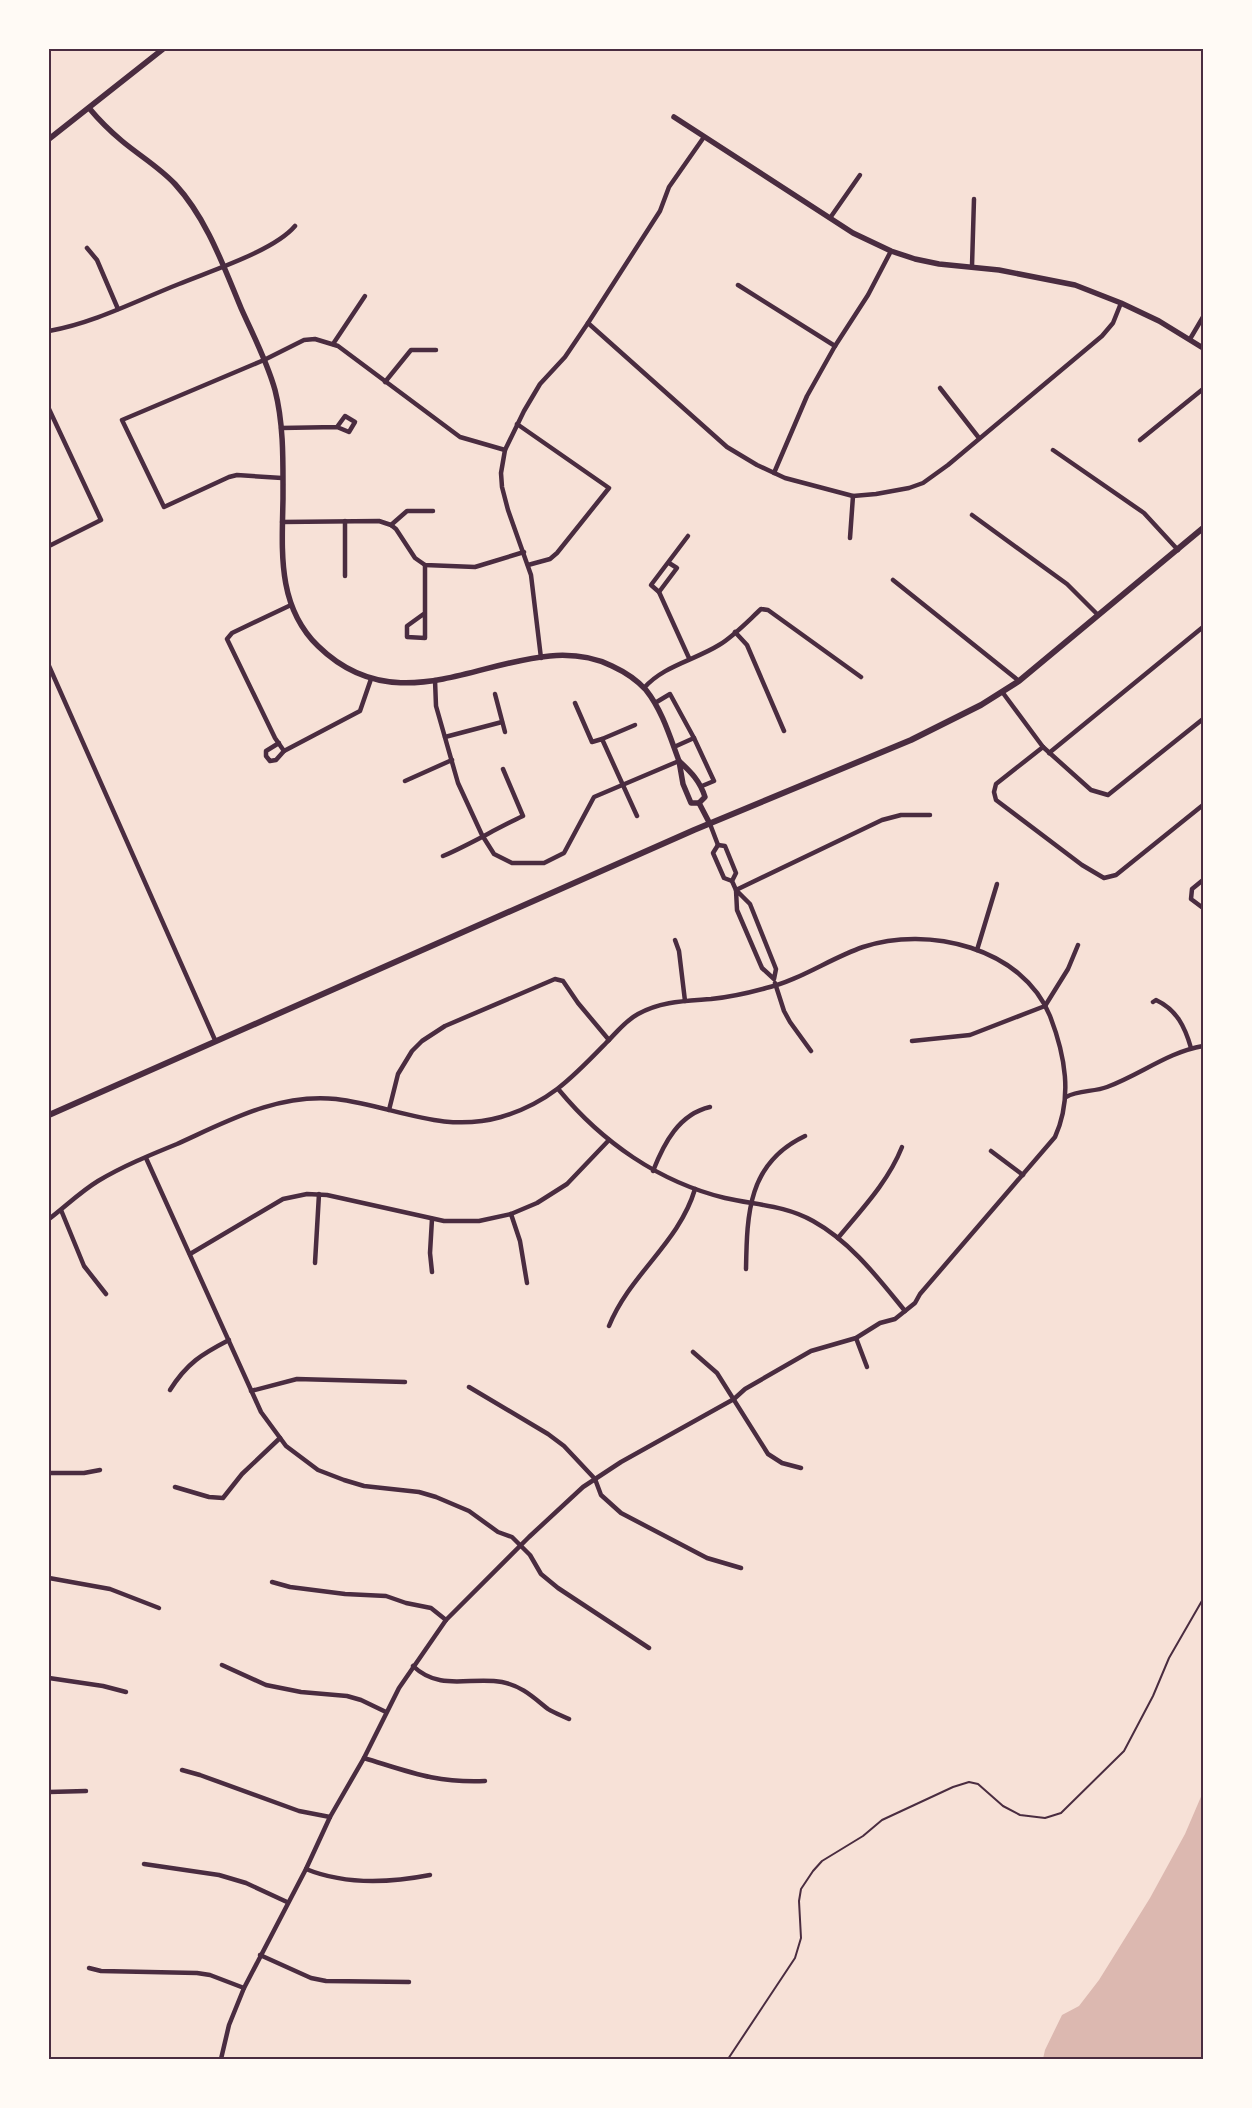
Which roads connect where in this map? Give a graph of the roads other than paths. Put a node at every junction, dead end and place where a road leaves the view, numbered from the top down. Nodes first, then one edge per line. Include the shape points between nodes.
1 (163, 49) edge
2 (89, 108) junction
3 (674, 117) dead end
4 (704, 137) junction
5 (49, 139) edge
6 (860, 175) dead end
7 (974, 199) dead end
8 (830, 218) junction
9 (295, 226) dead end
10 (87, 248) dead end
11 (891, 251) junction
12 (223, 266) junction
13 (972, 266) junction
14 (738, 285) dead end
15 (365, 296) dead end
16 (1121, 303) junction
17 (118, 309) junction
18 (1203, 317) edge
19 (588, 323) junction
20 (49, 331) edge
21 (1190, 339) junction
22 (333, 344) junction
23 (835, 346) junction
24 (1203, 348) edge
25 (436, 350) dead end
26 (264, 360) junction
27 (386, 382) junction
28 (940, 388) dead end
29 (1203, 389) edge
30 (49, 409) edge
31 (517, 424) junction
32 (337, 427) dead end
33 (281, 428) junction
34 (979, 438) junction
35 (1140, 440) dead end
36 (505, 450) junction
37 (1053, 450) dead end
38 (774, 473) junction
39 (282, 478) junction
40 (853, 496) junction
41 (433, 511) dead end
42 (972, 514) dead end
43 (345, 521) junction
44 (282, 522) junction
45 (391, 524) junction
46 (1203, 528) edge
47 (688, 536) dead end
48 (850, 538) dead end
49 (49, 546) edge
50 (1178, 550) junction
51 (524, 552) junction
52 (669, 563) junction
53 (425, 565) junction
54 (528, 565) junction
55 (345, 576) dead end
56 (893, 580) dead end
57 (660, 592) junction
58 (291, 605) junction
59 (425, 613) junction
60 (1097, 614) junction
61 (1203, 627) edge
62 (735, 632) junction
63 (541, 658) junction
64 (689, 658) junction
65 (49, 666) edge
66 (861, 678) dead end
67 (371, 679) junction
68 (435, 680) junction
69 (1019, 681) junction
70 (644, 688) junction
71 (1003, 693) junction
72 (496, 694) dead end
73 (575, 702) dead end
74 (655, 703) junction
75 (1203, 719) edge
76 (502, 722) junction
77 (635, 725) dead end
78 (784, 731) dead end
79 (505, 732) dead end
80 (445, 737) junction
81 (694, 738) junction
82 (602, 739) junction
83 (279, 743) junction
84 (674, 747) junction
85 (1043, 747) junction
86 (284, 751) junction
87 (1049, 753) junction
88 (452, 760) junction
89 (679, 761) junction
90 (503, 770) dead end
91 (405, 781) dead end
92 (622, 784) junction
93 (702, 786) junction
94 (699, 803) junction
95 (1203, 805) edge
96 (930, 815) dead end
97 (637, 816) dead end
98 (710, 824) junction
99 (482, 835) junction
100 (718, 845) junction
101 (443, 856) dead end
102 (1203, 880) edge
103 (732, 881) junction
104 (997, 884) dead end
105 (736, 890) junction
106 (1203, 908) edge
107 (675, 940) dead end
108 (1078, 944) dead end
109 (977, 950) junction
110 (774, 979) junction
111 (776, 985) junction
112 (685, 1001) junction
113 (1153, 1002) dead end
114 (1045, 1006) junction
115 (215, 1040) junction
116 (608, 1040) junction
117 (912, 1041) dead end
118 (1203, 1046) edge
119 (1191, 1048) junction
120 (811, 1051) dead end
121 (559, 1090) junction
122 (1066, 1097) junction
123 (710, 1107) dead end
124 (390, 1110) junction
125 (49, 1115) edge
126 (805, 1136) dead end
127 (609, 1140) junction
128 (902, 1147) dead end
129 (991, 1151) dead end
130 (146, 1158) junction
131 (654, 1171) junction
132 (1023, 1175) junction
133 (695, 1189) junction
134 (319, 1194) junction
135 (751, 1204) junction
136 (61, 1210) junction
137 (511, 1214) junction
138 (49, 1219) edge
139 (432, 1219) junction
140 (838, 1238) junction
141 (190, 1254) junction
142 (315, 1263) dead end
143 (746, 1269) dead end
144 (432, 1272) dead end
145 (527, 1283) dead end
146 (106, 1294) dead end
147 (905, 1311) junction
148 (609, 1326) dead end
149 (856, 1338) junction
150 (229, 1340) junction
151 (694, 1352) dead end
152 (867, 1367) dead end
153 (405, 1382) dead end
154 (468, 1386) dead end
155 (170, 1390) dead end
156 (251, 1391) junction
157 (734, 1399) junction
158 (280, 1438) junction
159 (801, 1468) dead end
160 (100, 1470) dead end
161 (49, 1473) edge
162 (595, 1479) junction
163 (175, 1487) dead end
164 (521, 1546) junction
165 (741, 1568) dead end
166 (49, 1578) edge
167 (272, 1582) dead end
168 (159, 1608) dead end
169 (446, 1620) junction
170 (649, 1648) dead end
171 (222, 1665) dead end
172 (413, 1666) junction
173 (49, 1678) edge
174 (126, 1692) dead end
175 (386, 1712) junction
176 (569, 1719) dead end
177 (364, 1758) junction
178 (182, 1770) dead end
179 (485, 1781) dead end
180 (86, 1791) dead end
181 (49, 1792) edge
182 (330, 1818) junction
183 (144, 1864) dead end
184 (306, 1868) junction
185 (430, 1875) dead end
186 (287, 1902) junction
187 (260, 1955) junction
188 (89, 1968) dead end
189 (408, 1982) dead end
190 (244, 1988) junction
191 (222, 2059) edge

1 - 2 street
2 - 5 street
2 - 12 street via 183,194 203,222
3 - 4 street
4 - 8 street
4 - 19 street via 669,187 660,211
6 - 8 street
7 - 13 street
8 - 11 street
9 - 12 street via 281,240
10 - 17 street via 97,260
11 - 13 street via 939,264
11 - 23 street via 868,295
12 - 17 street
12 - 26 street
13 - 16 street via 1058,280
14 - 23 street
15 - 22 street
16 - 21 street
16 - 34 street via 1113,323 1102,336
17 - 20 street via 86,322
18 - 21 street
19 - 31 street via 565,357 540,384
19 - 38 street via 726,447
21 - 24 street
22 - 26 street via 316,339 304,340
22 - 27 street
23 - 38 street via 807,396
25 - 27 street via 411,350
26 - 33 street via 275,390
26 - 39 street via 122,420 164,507 229,476
27 - 36 street via 460,437
28 - 34 street
29 - 35 street
30 - 49 street via 101,520
31 - 36 street
31 - 54 street via 609,488 557,553 550,559
32 - 33 street
33 - 39 street
34 - 40 street via 923,483
36 - 51 street via 502,487
37 - 50 street via 1144,513
38 - 40 street
39 - 44 street
40 - 48 street
41 - 45 street via 407,511
42 - 60 street via 1066,584
43 - 44 street
43 - 45 street
43 - 55 street
44 - 58 street via 284,577
45 - 53 street via 415,558
46 - 50 main road
47 - 52 street
50 - 60 main road
51 - 53 street via 474,567
51 - 54 street
52 - 57 street via 677,568
52 - 57 street via 651,585
53 - 59 street
54 - 63 street
56 - 69 street
57 - 64 street
58 - 67 street via 301,625 322,650
58 - 83 street via 232,633 227,640
59 - 59 street via 425,638 407,637 408,626
60 - 69 main road
61 - 87 street
62 - 64 street via 720,645
62 - 66 street via 761,609 768,610
62 - 78 street via 747,645
63 - 68 street
63 - 70 street via 588,657 622,671
64 - 70 street via 651,680
65 - 115 street
67 - 68 street via 408,683
67 - 86 street via 360,711
68 - 80 street via 436,706
69 - 71 main road
70 - 74 street
71 - 85 street
71 - 98 main road via 911,740
72 - 76 street
73 - 82 street via 592,742
74 - 81 street via 670,694
74 - 84 street
75 - 87 street via 1108,795 1091,790
76 - 79 street
76 - 80 street
77 - 82 street
80 - 88 street
81 - 84 street
81 - 93 street via 714,781
82 - 92 street
83 - 86 street
83 - 86 street via 266,751 267,758 276,760
84 - 89 street
85 - 87 street
85 - 95 street via 996,784 996,800 1104,878 1116,875
88 - 91 street
88 - 99 street via 458,783
89 - 92 street
89 - 93 street
89 - 94 street via 690,803
90 - 99 street via 523,816
92 - 97 street
92 - 99 street via 594,797 564,853 544,863 512,863 494,854
93 - 94 street via 705,797
94 - 98 street
96 - 105 street via 901,815 882,820
98 - 100 street
98 - 115 main road
99 - 101 street via 476,842
100 - 103 street via 725,846 736,873
100 - 103 street via 713,853 724,878
102 - 106 street via 1192,889 1191,899
103 - 105 street
104 - 109 street
105 - 110 street via 738,910 762,968
105 - 110 street via 750,904 776,969
107 - 112 street
108 - 114 street via 1068,969
109 - 111 street via 928,939 894,940 862,948
109 - 114 street via 1014,968 1028,981
110 - 111 street
111 - 112 street via 731,996
111 - 120 street via 784,1011
112 - 116 street via 666,1003 640,1013 623,1024
113 - 119 street via 1162,1002 1177,1015
114 - 117 street via 970,1035
114 - 122 street via 1063,1058
115 - 125 main road
116 - 121 street
116 - 124 street via 563,981 555,979 445,1026 422,1041 398,1074
118 - 119 street
119 - 122 street via 1098,1091
121 - 124 street via 529,1107 488,1120 451,1123
121 - 127 street
122 - 132 street via 1055,1137
123 - 131 street via 691,1114 681,1123 665,1145
124 - 130 street via 336,1099 284,1101 244,1114
126 - 135 street via 785,1146 770,1160 758,1179
127 - 131 street
127 - 137 street via 566,1184 537,1203
128 - 140 street via 882,1186
129 - 132 street
130 - 136 street via 100,1180
130 - 141 street
131 - 133 street
132 - 147 street
133 - 135 street
133 - 148 street via 682,1222 626,1293
134 - 139 street
134 - 141 street via 283,1199
134 - 142 street
135 - 140 street via 794,1212
135 - 143 street
136 - 138 street
136 - 146 street via 84,1266
137 - 139 street via 478,1221
137 - 145 street via 520,1241
139 - 144 street
140 - 147 street via 887,1287
141 - 150 street
147 - 149 street via 896,1319 880,1323
149 - 152 street
149 - 157 street via 811,1351 745,1389
150 - 155 street via 196,1358 182,1371
150 - 156 street
151 - 157 street via 716,1373
153 - 156 street via 297,1379
154 - 162 street via 554,1438
156 - 158 street via 261,1412
157 - 159 street via 768,1454 782,1463
157 - 162 street
158 - 163 street via 242,1474 223,1498
158 - 164 street via 305,1462 331,1476 364,1486 436,1496 469,1511
160 - 161 street
162 - 164 street
162 - 165 street via 601,1495 621,1513 708,1558
164 - 169 street
164 - 170 street via 541,1574 558,1588
166 - 168 street via 110,1589
167 - 169 street via 345,1594 386,1596 431,1608
169 - 172 street
171 - 175 street via 266,1685 347,1696
172 - 175 street
172 - 176 street via 427,1675 451,1682 497,1681 516,1686 529,1692 549,1710
173 - 174 street
175 - 177 street
177 - 179 street via 426,1777 461,1782
177 - 182 street
178 - 182 street via 299,1811
180 - 181 street
182 - 184 street
183 - 186 street via 219,1875 246,1883
184 - 185 street via 328,1878 342,1880 407,1879
184 - 186 street
186 - 187 street
187 - 189 street via 311,1978 326,1981
187 - 190 street
188 - 190 street via 197,1973
190 - 191 street via 229,2025

